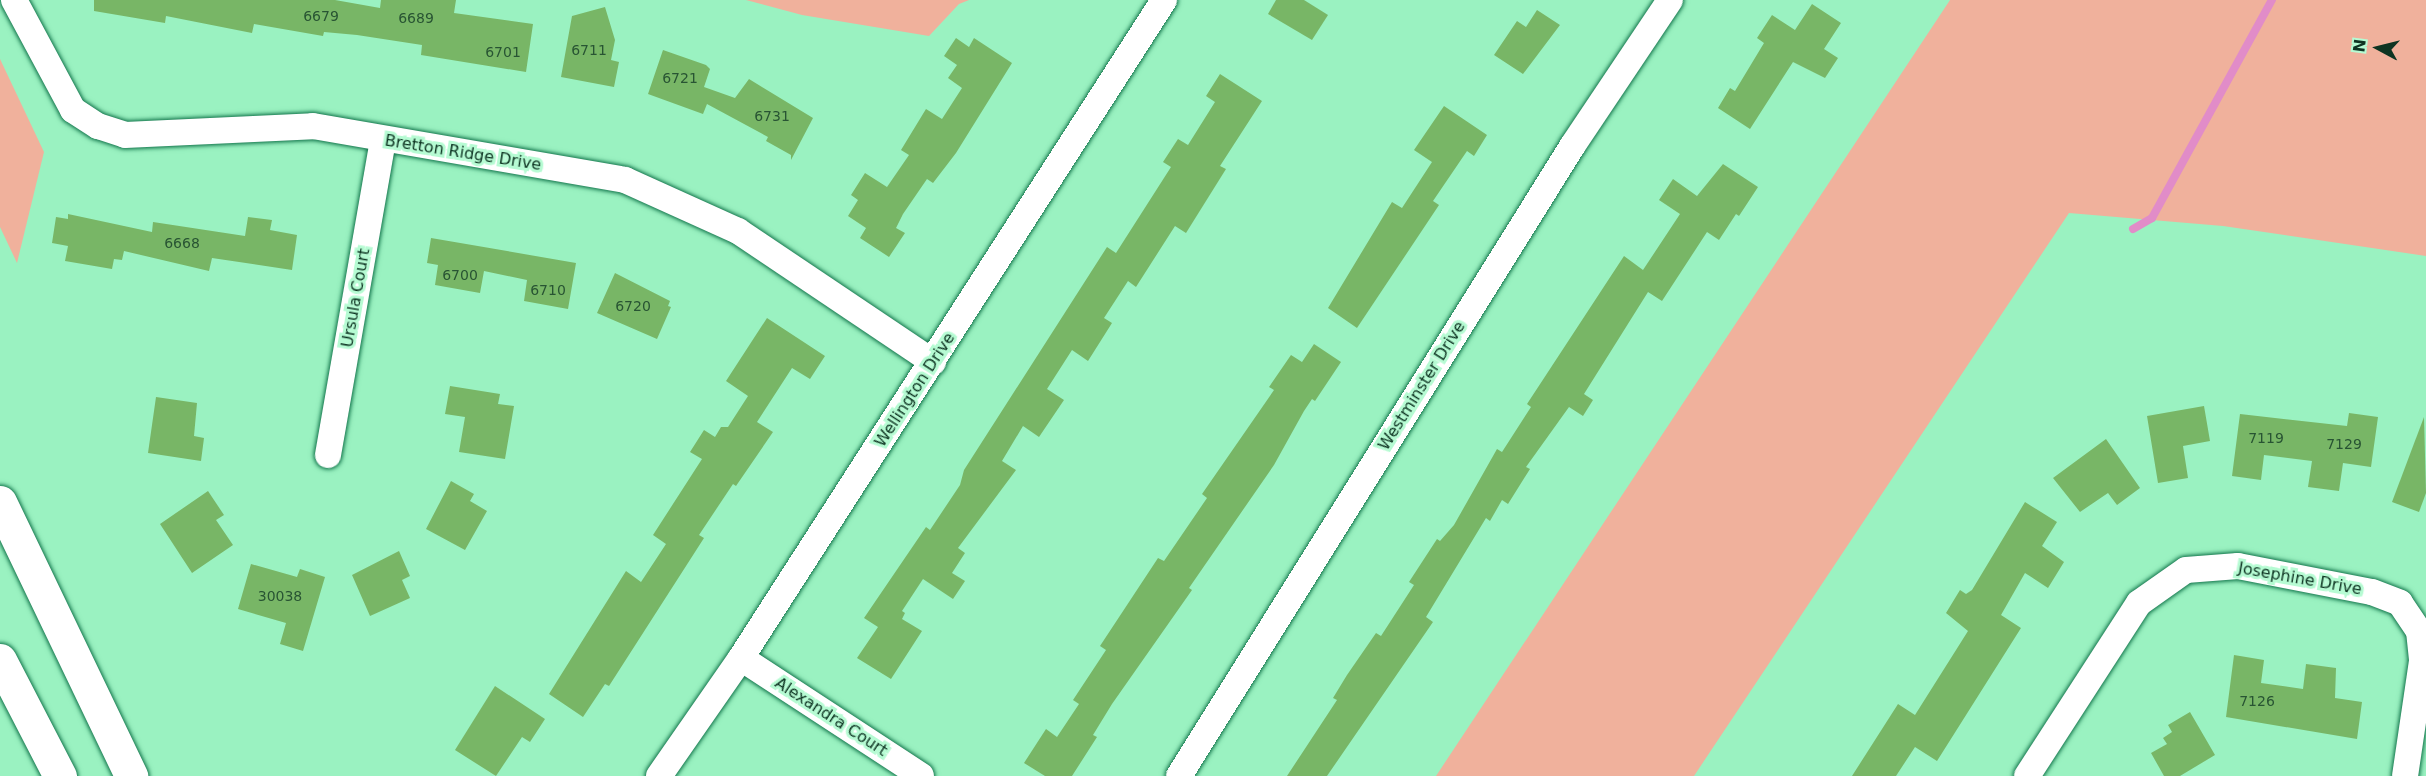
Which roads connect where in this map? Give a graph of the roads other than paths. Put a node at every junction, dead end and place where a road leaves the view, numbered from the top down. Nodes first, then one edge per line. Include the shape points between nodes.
1 (14, 0) edge
2 (1164, 0) edge
3 (1670, 0) edge
4 (383, 140) junction
5 (933, 362) junction
6 (328, 455) dead end
7 (0, 502) edge
8 (741, 658) junction
9 (0, 660) edge
10 (60, 776) edge
11 (131, 776) edge
12 (659, 776) edge
13 (921, 776) edge
14 (1179, 776) edge
15 (2027, 776) edge
16 (2405, 776) edge

1 - 4 street, Bretton Ridge Drive via 73,110 98,126 125,135 313,126
2 - 5 street, Wellington Drive
3 - 14 street, Westminster Drive via 1573,145
4 - 5 street, Bretton Ridge Drive via 625,180 738,231
4 - 6 street, Ursula Court
5 - 8 street, Wellington Drive
7 - 11 highway
8 - 12 street, Wellington Drive
8 - 13 street, Alexandra Court
9 - 10 highway
15 - 16 street, Josephine Drive via 2139,603 2186,570 2238,566 2372,592 2400,603 2419,631 2422,661

